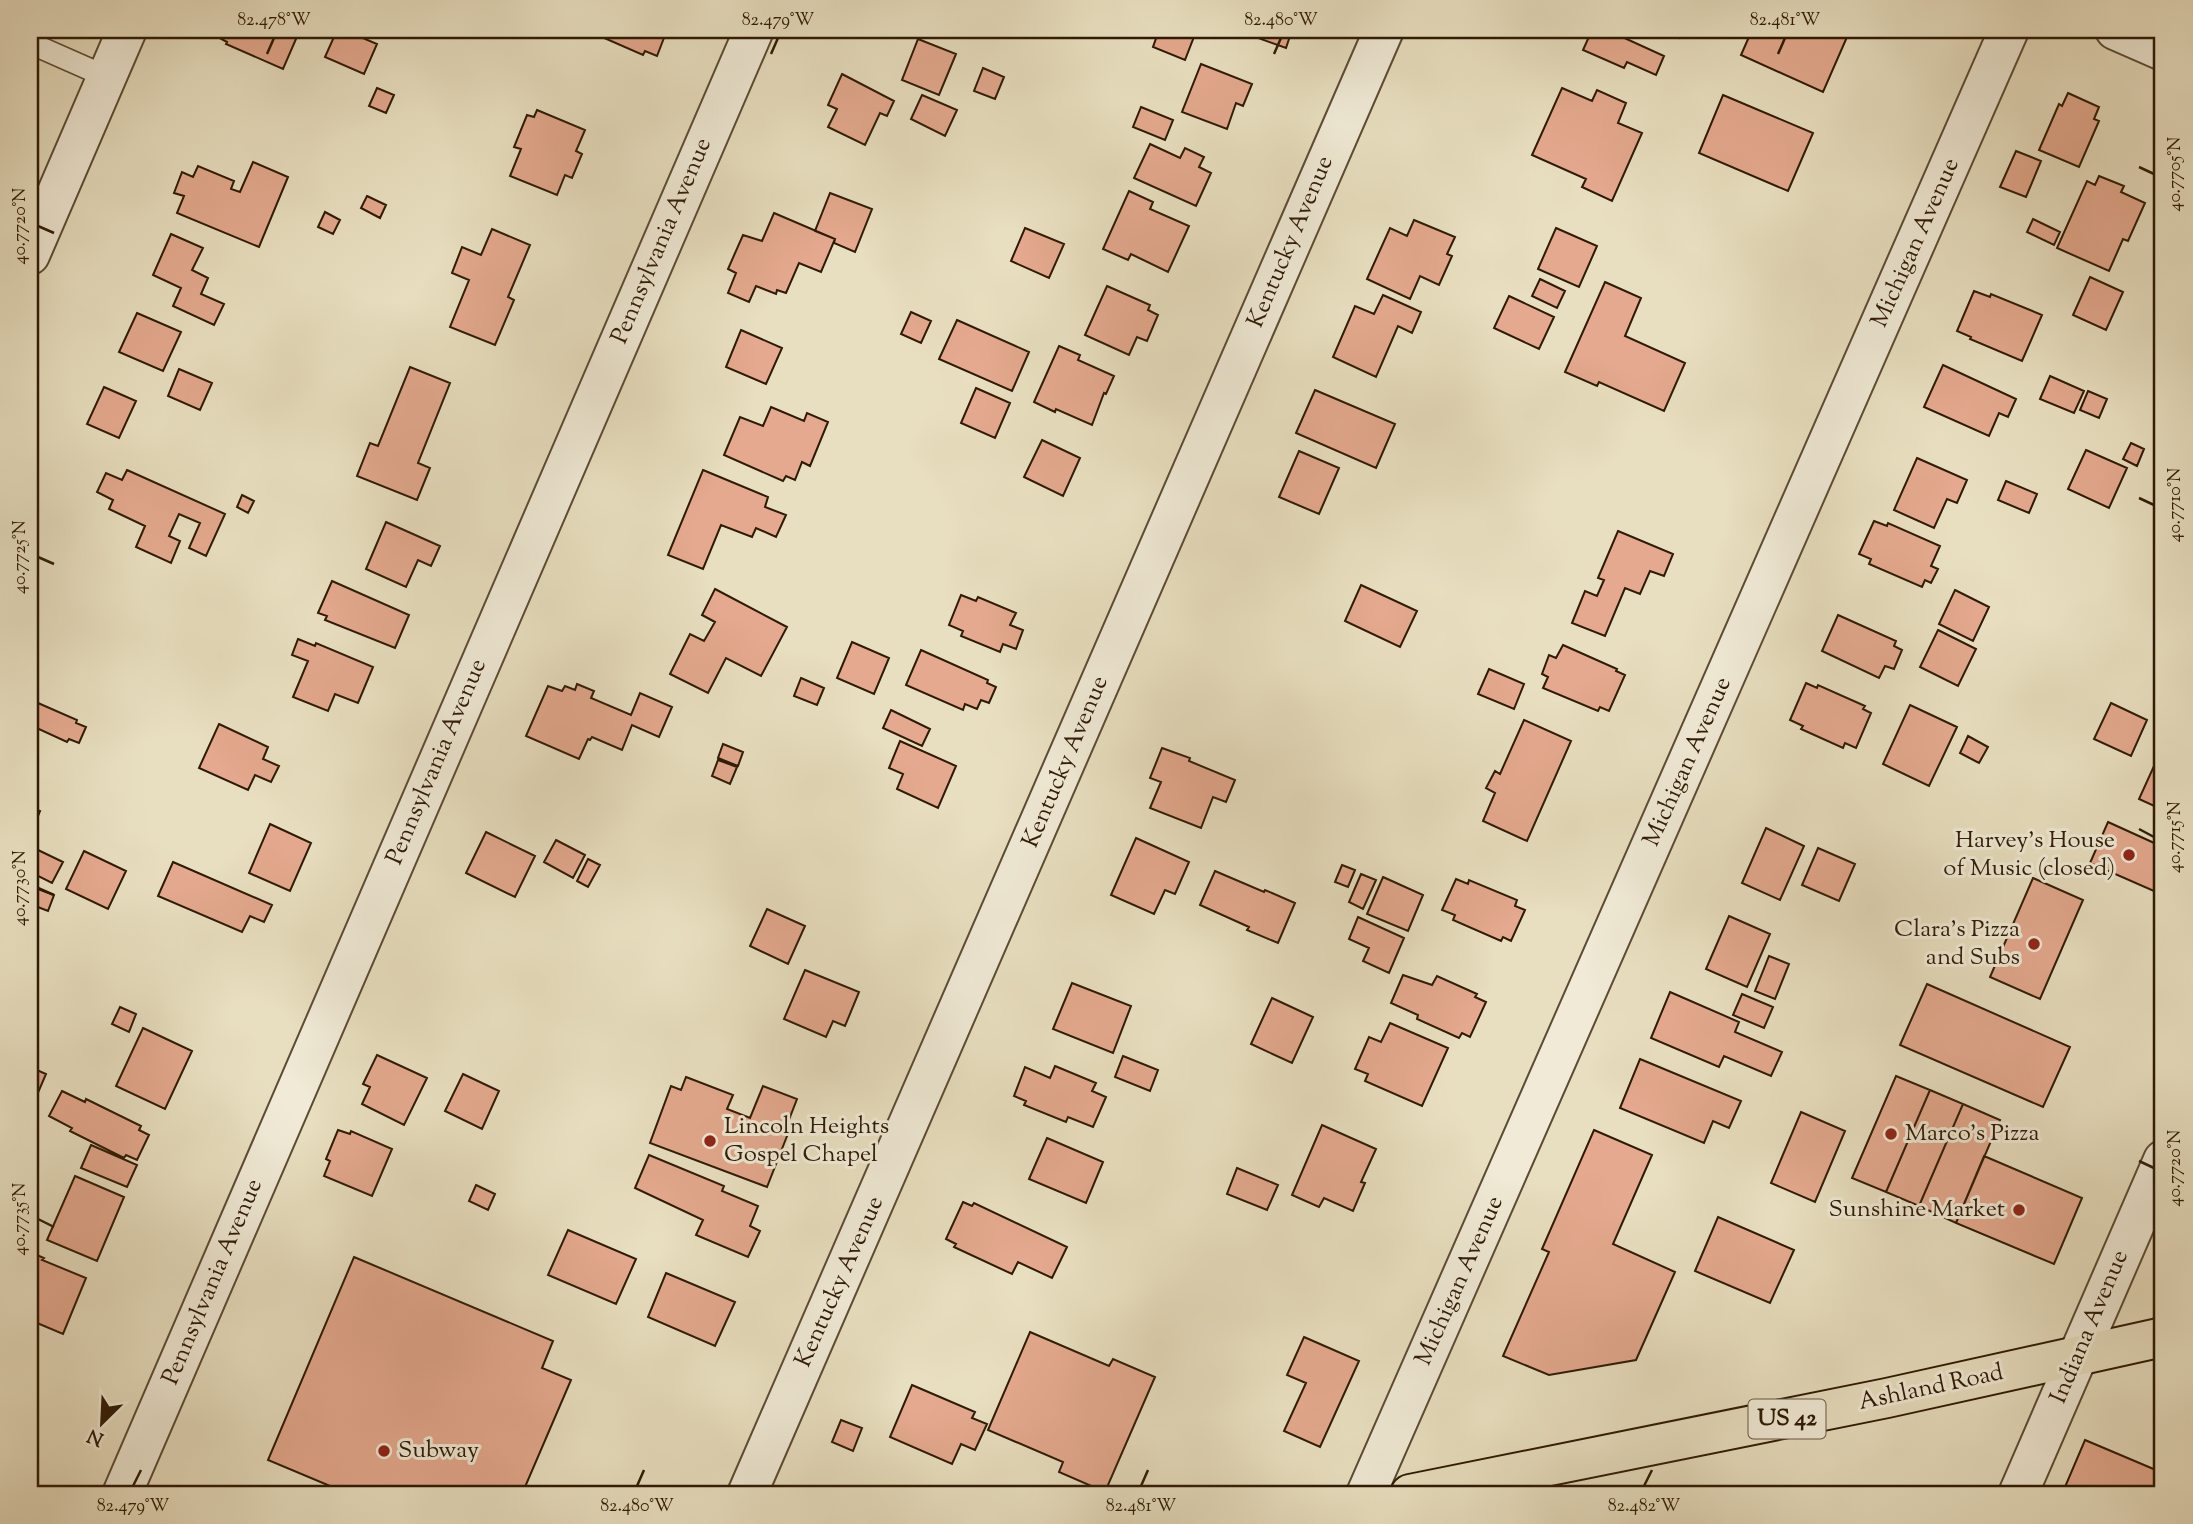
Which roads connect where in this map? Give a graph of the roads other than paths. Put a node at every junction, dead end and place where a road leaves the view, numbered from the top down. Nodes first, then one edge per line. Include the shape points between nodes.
1 (127, 30) edge
2 (754, 30) edge
3 (1384, 30) edge
4 (2009, 30) edge
5 (2115, 30) edge
6 (30, 43) edge
7 (2163, 51) edge
8 (107, 77) junction
9 (30, 255) edge
10 (2163, 1160) edge
11 (2154, 1208) edge
12 (2163, 1337) edge
13 (2077, 1357) junction
14 (121, 1494) edge
15 (747, 1494) edge
16 (1366, 1494) edge
17 (1410, 1494) edge
18 (2018, 1494) edge

1 - 8 street
2 - 14 street, Pennsylvania Avenue
3 - 15 street, Kentucky Avenue
4 - 16 street, Michigan Avenue
5 - 7 street
6 - 8 lane
8 - 9 street
10 - 11 street, Indiana Avenue
11 - 13 street, Indiana Avenue
12 - 13 main road, Ashland Road / US 42
13 - 17 main road, Ashland Road / US 42
13 - 18 street, Indiana Avenue

